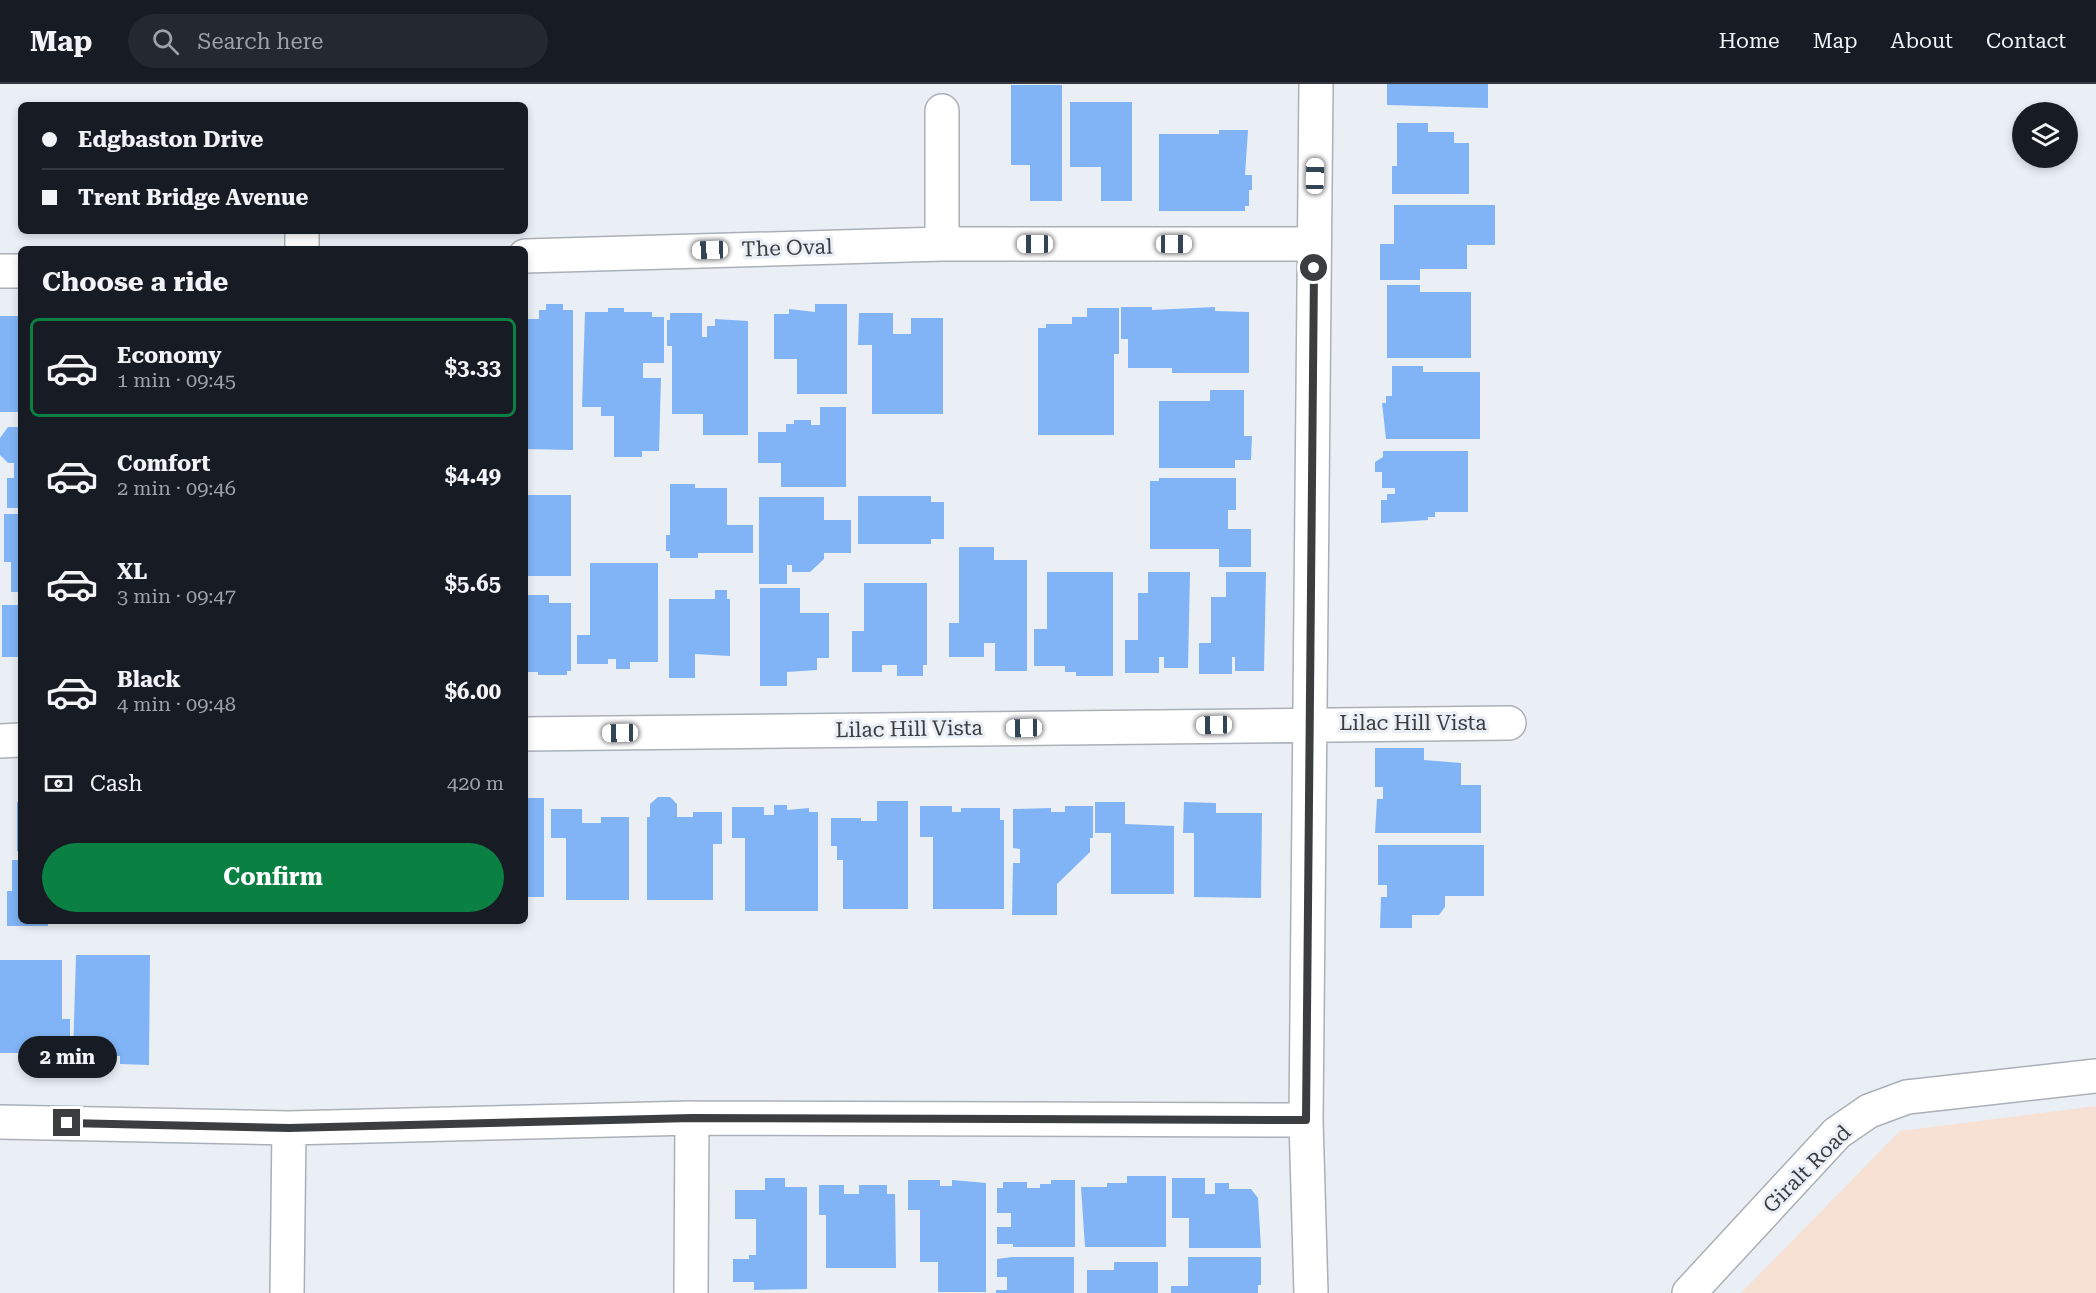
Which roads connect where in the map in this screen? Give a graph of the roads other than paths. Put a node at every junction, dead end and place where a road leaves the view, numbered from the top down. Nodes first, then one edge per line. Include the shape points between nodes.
1 (1316, 84) edge
2 (942, 111) dead end
3 (942, 244) junction
4 (1314, 244) junction
5 (528, 256) edge
6 (0, 271) edge
7 (18, 271) edge
8 (1509, 723) dead end
9 (1309, 724) junction
10 (528, 734) edge
11 (18, 740) edge
12 (0, 741) edge
13 (2096, 1076) edge
14 (692, 1118) junction
15 (1306, 1120) junction
16 (0, 1122) edge
17 (289, 1128) junction
18 (287, 1293) edge
19 (691, 1293) edge
20 (1311, 1293) edge
21 (1689, 1293) edge

1 - 4 street
2 - 3 street
3 - 4 street, The Oval
3 - 5 street, The Oval
4 - 9 street
6 - 7 street
8 - 9 street, Lilac Hill Vista
9 - 10 street, Lilac Hill Vista
9 - 15 street
11 - 12 street
13 - 21 street, Giralt Road via 1907,1096 1869,1111 1837,1133
14 - 15 street
14 - 17 street
14 - 19 street
15 - 20 street
16 - 17 street
17 - 18 street

